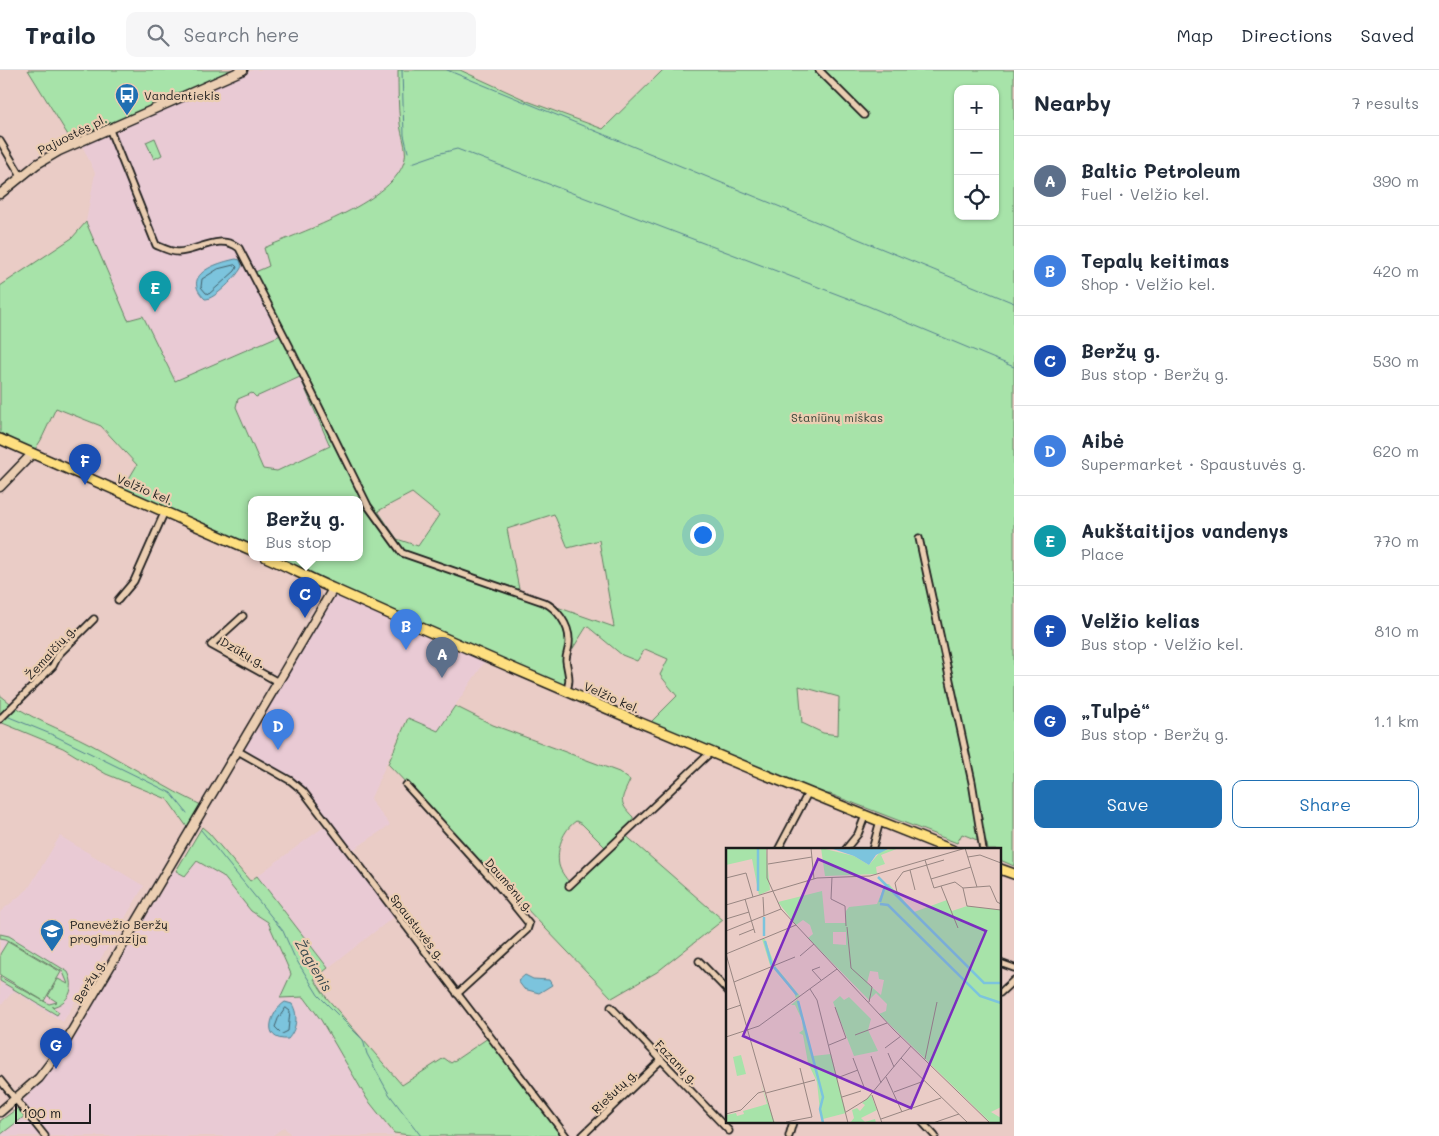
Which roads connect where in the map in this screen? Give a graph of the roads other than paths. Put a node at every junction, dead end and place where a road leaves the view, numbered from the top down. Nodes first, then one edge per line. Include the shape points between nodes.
1 (243, 70) edge
2 (819, 70) edge
3 (864, 115) dead end
4 (109, 128) junction
5 (0, 141) edge
6 (21, 176) junction
7 (0, 194) edge
8 (0, 439) edge
9 (32, 454) junction
10 (0, 487) edge
11 (165, 511) junction
12 (919, 538) dead end
13 (248, 549) edge
14 (274, 561) edge
15 (333, 589) junction
16 (118, 600) dead end
17 (243, 616) dead end
18 (94, 619) dead end
19 (278, 682) junction
20 (566, 691) junction
21 (0, 719) edge
22 (238, 751) junction
23 (710, 753) junction
24 (406, 785) dead end
25 (808, 793) junction
26 (865, 816) junction
27 (880, 822) junction
28 (779, 848) edge
29 (847, 848) edge
30 (873, 848) edge
31 (947, 848) edge
32 (983, 848) edge
33 (1002, 869) edge
34 (1014, 874) edge
35 (569, 886) dead end
36 (699, 961) dead end
37 (1002, 964) edge
38 (1014, 968) edge
39 (1014, 980) edge
40 (726, 989) edge
41 (1002, 991) edge
42 (457, 994) junction
43 (612, 1007) dead end
44 (661, 1060) junction
45 (0, 1080) edge
46 (15, 1100) junction
47 (0, 1112) edge
48 (924, 1124) edge
49 (729, 1131) dead end
50 (45, 1136) edge
51 (566, 1136) edge
52 (582, 1136) edge
53 (935, 1136) edge

1 - 4 main road, Pajuostės pl.
2 - 3 street
4 - 6 main road, Pajuostės pl. via 59,151
4 - 20 street via 156,245 180,252 208,243 227,243 239,248 368,506 402,553 543,602 557,612 566,625 569,639 566,656 570,680
5 - 6 street
6 - 7 main road, Pajuostės pl.
8 - 9 main road, Velžio kel.
9 - 10 main road
9 - 11 main road, Velžio kel.
11 - 13 main road, Velžio kel.
11 - 16 street via 134,581
12 - 32 street via 972,782
14 - 15 main road, Velžio kel.
15 - 19 main road, Beržų g.
15 - 20 main road, Velžio kel.
17 - 19 street, Dzūkų g. via 211,645
18 - 21 street, Žemaičių g.
19 - 22 main road, Beržų g.
20 - 23 main road, Velžio kel.
22 - 42 street, Spaustuvės g. via 303,791
22 - 46 main road, Beržų g. via 62,1048 39,1078
23 - 25 main road, Velžio kel.
23 - 35 street
24 - 42 street, Daumėnų g. via 529,924 527,930
25 - 26 main road, Velžio kel.
25 - 28 street
26 - 27 main road, Velžio kel.
26 - 29 street via 858,834
27 - 30 street
27 - 31 main road, Velžio kel.
33 - 34 main road
36 - 40 street
37 - 38 street
39 - 41 street
42 - 51 street, Spaustuvės g.
43 - 44 street, Fazanų g.
44 - 49 street, Fazanų g.
44 - 52 street, Riešutų g.
45 - 46 street
46 - 47 main road, Beržų g.
46 - 50 street
48 - 53 street

